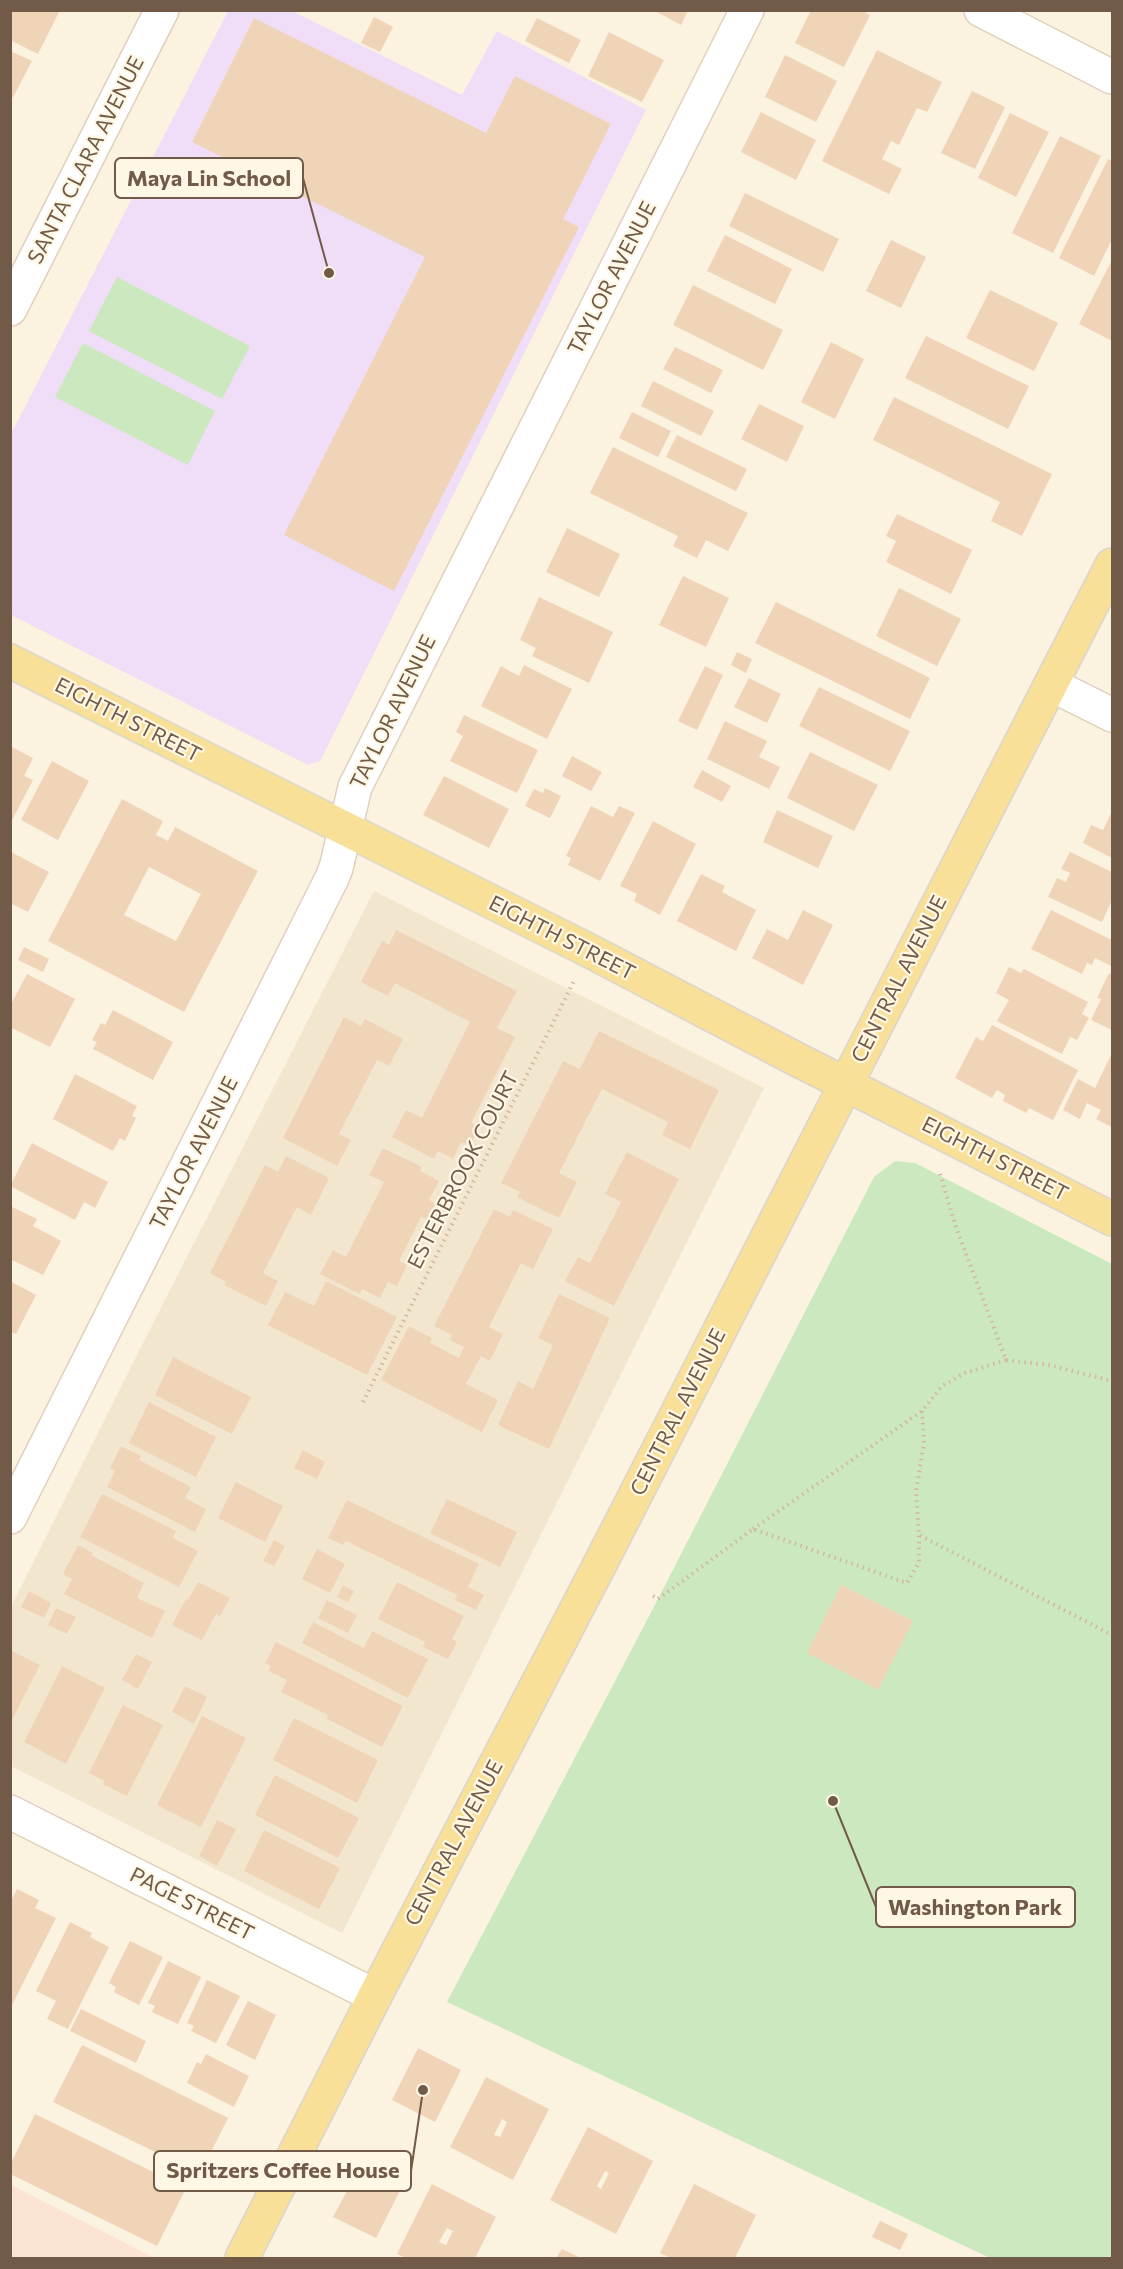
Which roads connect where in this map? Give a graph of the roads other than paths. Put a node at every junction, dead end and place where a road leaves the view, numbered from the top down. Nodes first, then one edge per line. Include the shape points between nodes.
1 (162, 10) edge
2 (747, 10) edge
3 (981, 10) edge
4 (1113, 77) edge
5 (10, 309) edge
6 (1113, 564) edge
7 (10, 661) edge
8 (1052, 685) junction
9 (1113, 715) edge
10 (345, 829) junction
11 (846, 1083) junction
12 (1113, 1219) edge
13 (10, 1517) edge
14 (10, 1812) edge
15 (375, 1996) junction
16 (242, 2259) edge

1 - 5 street, SANTA CLARA AVENUE
2 - 10 street, TAYLOR AVENUE via 355,787
3 - 4 street
6 - 8 main road, CENTRAL AVENUE
7 - 10 main road, EIGHTH STREET
8 - 9 street
8 - 11 main road, CENTRAL AVENUE
10 - 11 main road, EIGHTH STREET
10 - 13 street, TAYLOR AVENUE via 332,878
11 - 12 main road, EIGHTH STREET
11 - 15 main road, CENTRAL AVENUE
14 - 15 street, PAGE STREET
15 - 16 main road, CENTRAL AVENUE

